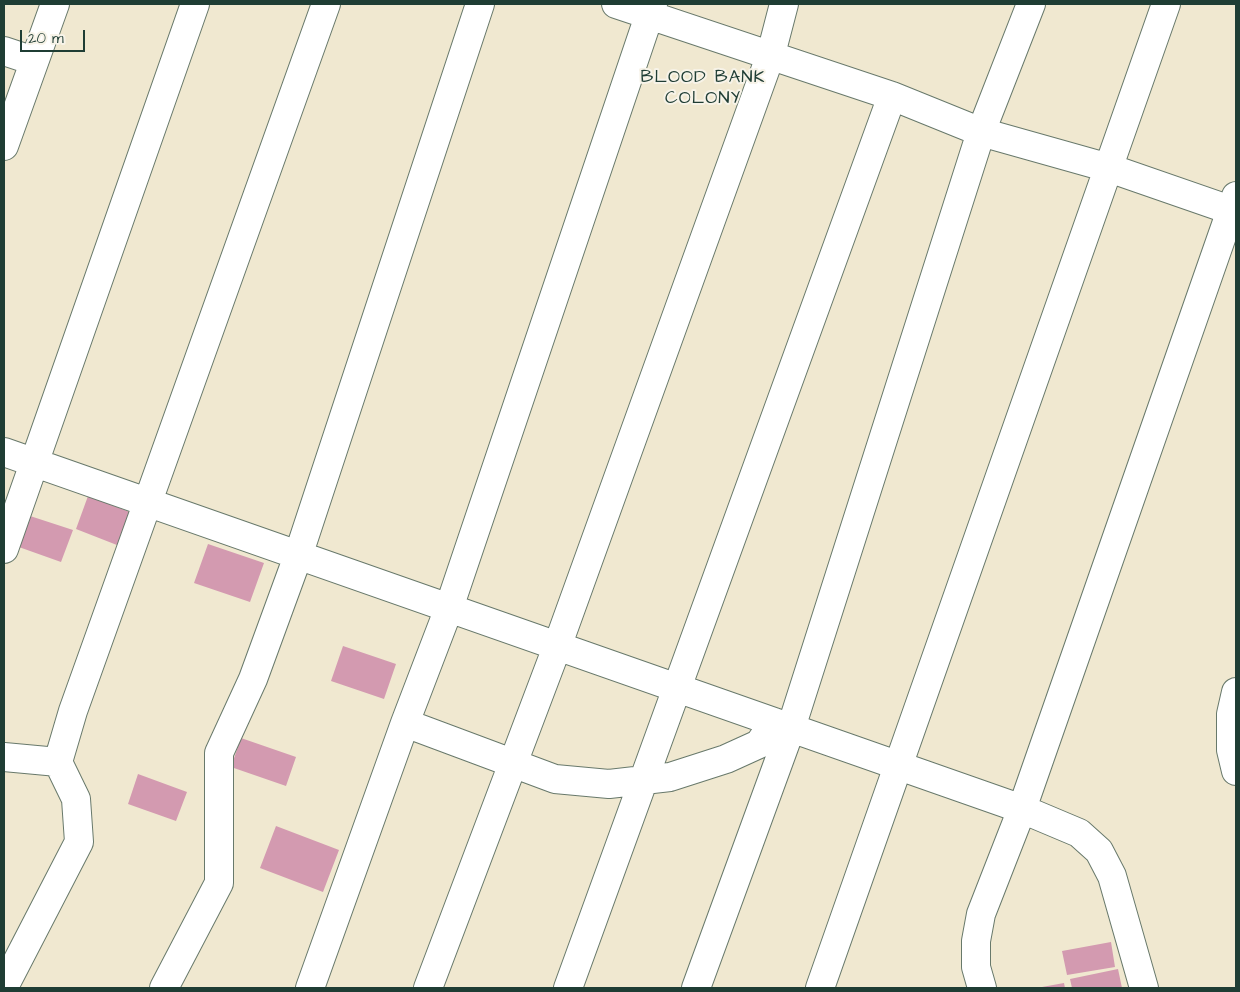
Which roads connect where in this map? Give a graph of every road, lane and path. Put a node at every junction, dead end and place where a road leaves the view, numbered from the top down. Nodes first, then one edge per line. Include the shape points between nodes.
1 (55, 4) edge
2 (195, 4) edge
3 (326, 4) edge
4 (480, 4) edge
5 (616, 4) edge
6 (784, 4) edge
7 (1031, 4) edge
8 (1166, 4) edge
9 (651, 10) edge
10 (4, 51) edge
11 (771, 54) junction
12 (34, 61) junction
13 (892, 96) junction
14 (981, 132) junction
15 (4, 146) edge
16 (1109, 168) junction
17 (1235, 206) edge
18 (4, 452) edge
19 (33, 462) junction
20 (147, 503) junction
21 (4, 549) edge
22 (298, 556) junction
23 (449, 608) junction
24 (557, 647) junction
25 (678, 689) junction
26 (1236, 692) edge
27 (405, 723) junction
28 (782, 725) junction
29 (4, 757) edge
30 (58, 762) junction
31 (512, 764) junction
32 (900, 766) junction
33 (1236, 771) edge
34 (645, 781) junction
35 (1022, 809) junction
36 (4, 987) edge
37 (164, 988) edge
38 (310, 988) edge
39 (428, 988) edge
40 (568, 988) edge
41 (696, 988) edge
42 (820, 988) edge
43 (982, 988) edge
44 (1144, 988) edge

1 - 12 street
2 - 19 street
3 - 20 street
4 - 22 street
5 - 9 street
6 - 11 street
7 - 14 street
8 - 16 street
9 - 11 street
9 - 23 street
10 - 12 street
11 - 13 street
11 - 24 street
12 - 15 street
13 - 14 street
13 - 25 street
14 - 16 street
14 - 28 street
16 - 17 street
16 - 32 street
17 - 35 street
18 - 19 street
19 - 20 street
19 - 21 street
20 - 22 street
20 - 30 street
22 - 23 street
22 - 37 street via 253,679 219,753 219,883
23 - 24 street
23 - 27 street
24 - 25 street
24 - 31 street
25 - 28 street
25 - 34 street
26 - 33 street via 1231,714 1231,750
27 - 31 street
27 - 38 street
28 - 32 street
28 - 34 street via 759,744 726,758
28 - 41 street
29 - 30 street
30 - 36 street via 76,799 79,842
31 - 34 street via 555,779 609,784
31 - 39 street
32 - 35 street
32 - 42 street
34 - 40 street
35 - 43 street via 981,914 976,967
35 - 44 street via 1079,833 1099,852 1112,876

